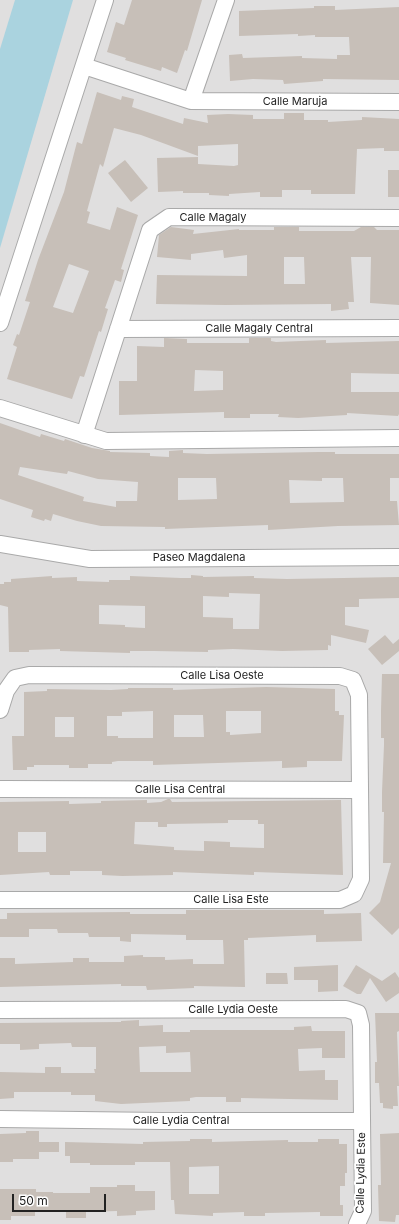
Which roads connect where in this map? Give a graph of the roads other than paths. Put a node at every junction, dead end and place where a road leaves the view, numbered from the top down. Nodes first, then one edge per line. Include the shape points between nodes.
1 (105, 0) edge
2 (226, 0) edge
3 (84, 66) junction
4 (190, 101) junction
5 (399, 102) edge
6 (399, 218) edge
7 (0, 323) edge
8 (399, 328) edge
9 (118, 329) junction
10 (0, 408) edge
11 (84, 435) junction
12 (399, 438) edge
13 (0, 544) edge
14 (399, 557) edge
15 (0, 710) edge
16 (0, 789) edge
17 (359, 790) junction
18 (0, 900) edge
19 (0, 1010) edge
20 (0, 1119) edge
21 (362, 1121) junction
22 (357, 1224) edge

1 - 3 street
2 - 4 street
3 - 4 street, Calle Maruja
3 - 7 street
4 - 5 street, Calle Maruja
6 - 9 street, Calle Magaly via 169,217 150,230
8 - 9 street, Calle Magaly Central
9 - 11 street, Calle Magaly
10 - 11 street
11 - 12 street via 106,441
13 - 14 street, Paseo Magdalena via 90,559
15 - 17 street, Calle Lisa Oeste via 6,691 15,678 29,676 340,676 353,680 359,695
16 - 17 street, Calle Lisa Central
17 - 18 street, Calle Lisa Este via 361,879 354,894 340,900
19 - 21 street, Calle Lydia Oeste via 352,1011 358,1013 361,1025
20 - 21 street, Calle Lydia Central
21 - 22 street, Calle Lydia Este via 362,1211

